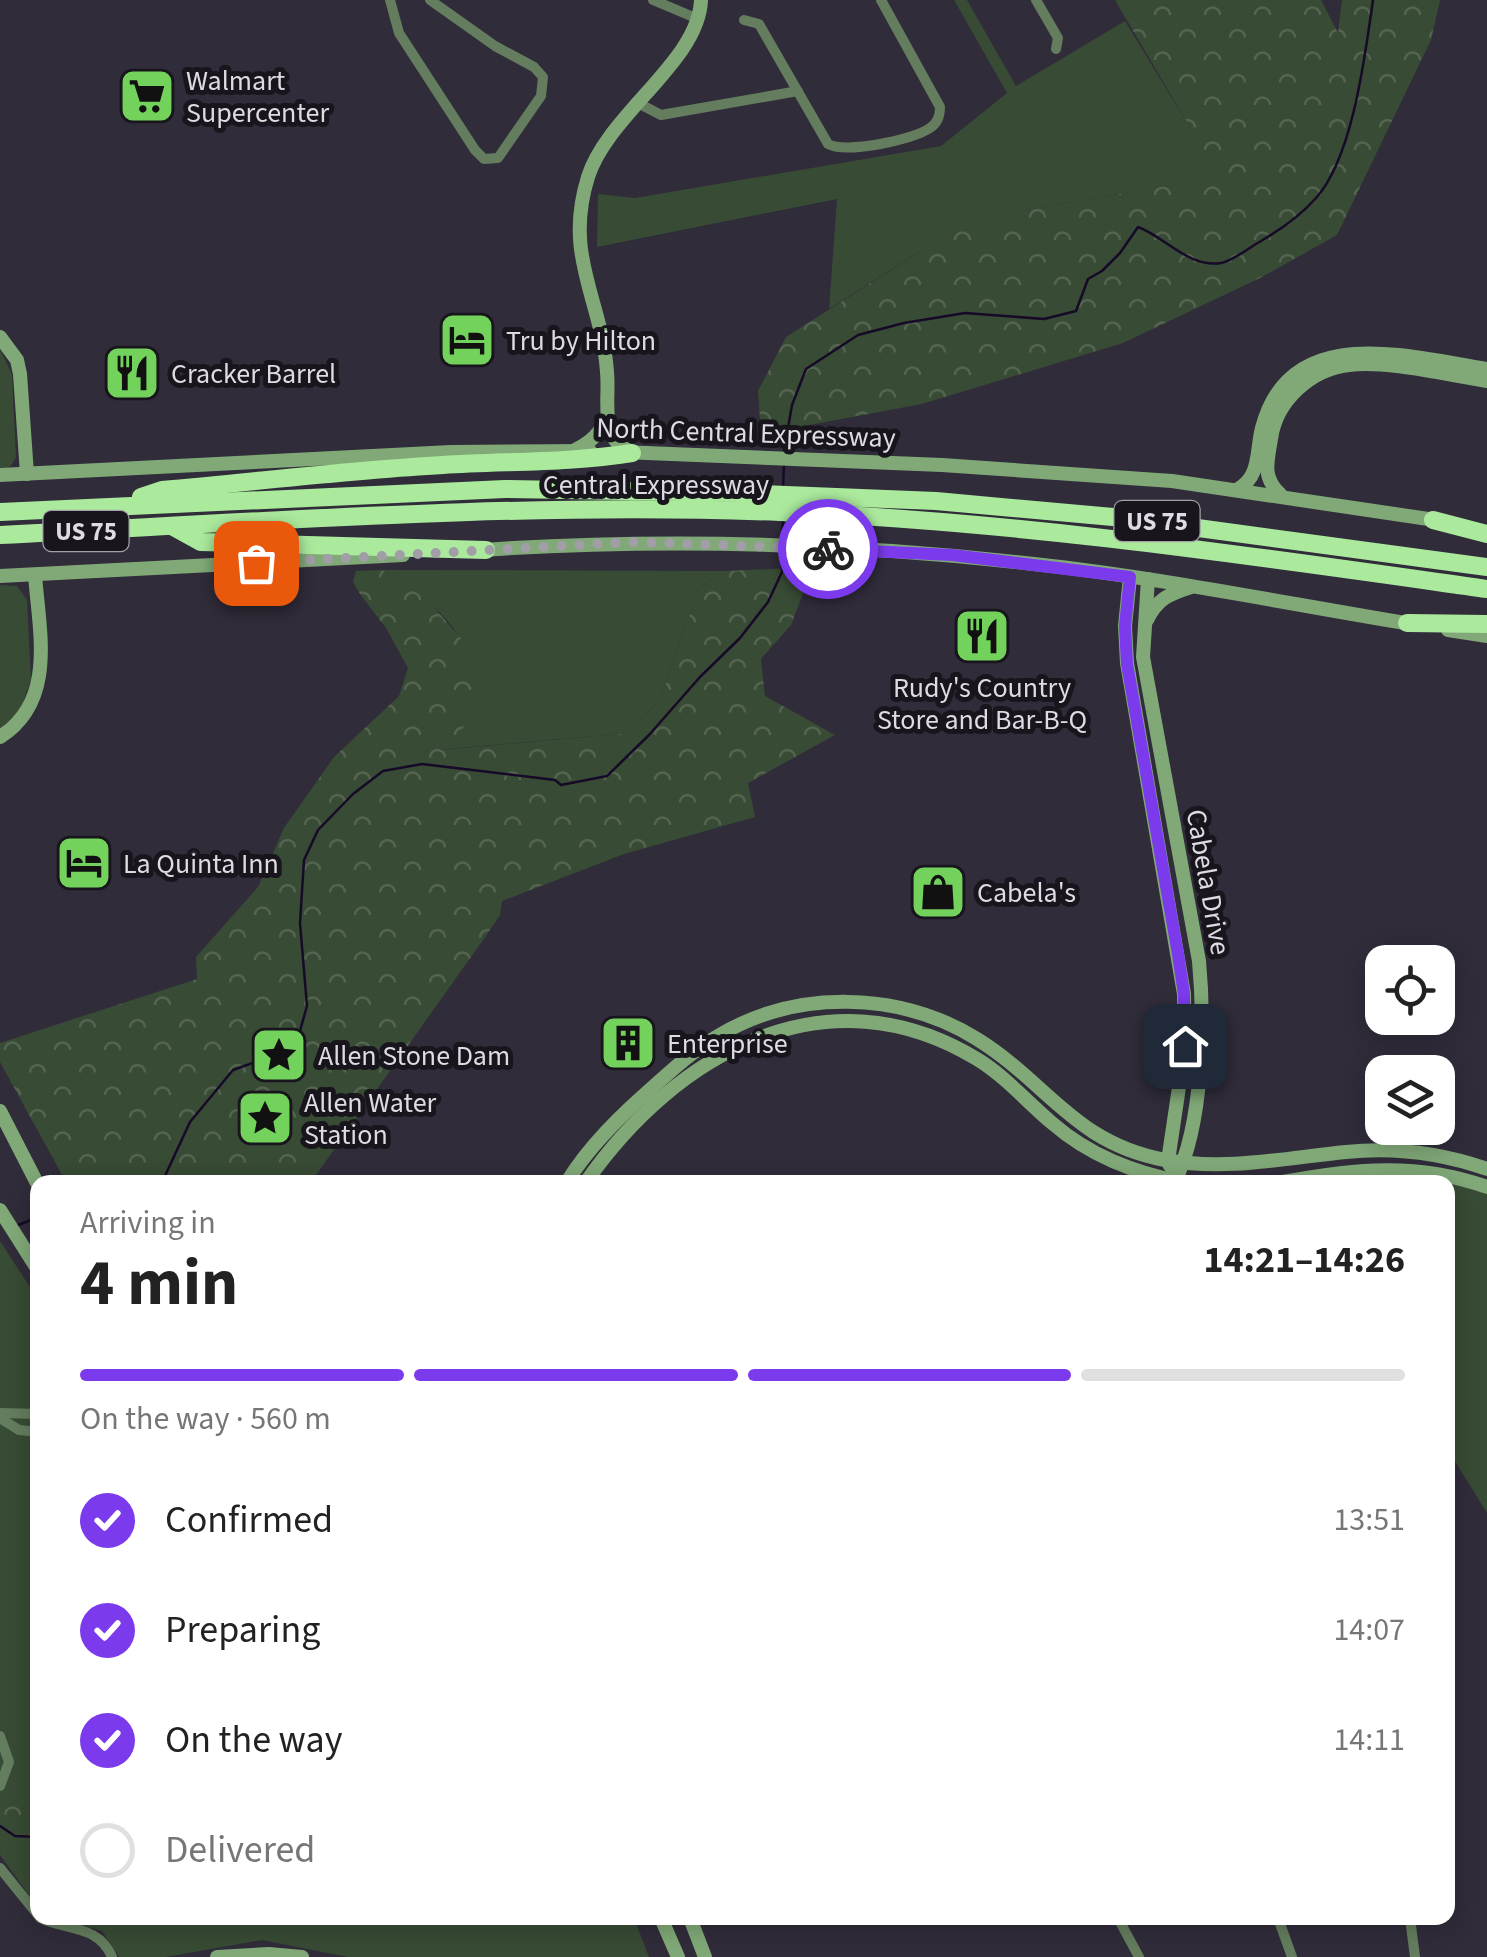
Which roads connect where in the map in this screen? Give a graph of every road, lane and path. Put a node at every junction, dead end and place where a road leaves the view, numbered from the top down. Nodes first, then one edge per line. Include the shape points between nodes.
1 (390, 0) edge
2 (430, 0) edge
3 (652, 0) edge
4 (881, 0) edge
5 (1036, 0) edge
6 (703, 7) edge
7 (744, 20) dead end
8 (1056, 49) dead end
9 (798, 91) junction
10 (636, 102) junction
11 (0, 336) edge
12 (1487, 369) edge
13 (1487, 381) edge
14 (607, 416) junction
15 (572, 450) junction
16 (632, 452) junction
17 (27, 474) junction
18 (0, 476) edge
19 (1238, 490) junction
20 (1282, 496) junction
21 (738, 502) junction
22 (109, 506) junction
23 (828, 506) junction
24 (0, 512) edge
25 (1433, 520) junction
26 (171, 526) junction
27 (1487, 527) edge
28 (1487, 534) edge
29 (0, 535) edge
30 (486, 550) junction
31 (1487, 567) edge
32 (35, 575) junction
33 (0, 576) edge
34 (1130, 577) junction
35 (1148, 579) junction
36 (1194, 586) junction
37 (1487, 589) edge
38 (1407, 623) junction
39 (1487, 624) edge
40 (1142, 630) junction
41 (1487, 636) edge
42 (0, 737) edge
43 (833, 1001) junction
44 (834, 1020) junction
45 (938, 1039) junction
46 (1027, 1078) junction
47 (629, 1107) junction
48 (0, 1111) edge
49 (640, 1119) junction
50 (1176, 1162) junction
51 (1487, 1170) edge
52 (32, 1175) edge
53 (571, 1175) edge
54 (592, 1175) edge
55 (1147, 1175) edge
56 (1177, 1175) edge
57 (1321, 1175) edge
58 (1440, 1175) edge
59 (1455, 1179) edge
60 (1487, 1187) edge
61 (0, 1210) edge
62 (30, 1257) edge
63 (30, 1414) edge
64 (0, 1415) edge
65 (30, 1431) edge
66 (0, 1736) edge
67 (0, 1786) edge
68 (0, 1868) edge
69 (30, 1905) edge
70 (66, 1925) edge
71 (663, 1925) edge
72 (693, 1925) edge
73 (1122, 1925) edge
74 (1281, 1925) edge
75 (1411, 1925) edge
76 (112, 1957) edge
77 (217, 1957) edge
78 (302, 1957) edge
79 (678, 1957) edge
80 (705, 1957) edge
81 (1139, 1957) edge
82 (1292, 1957) edge
83 (1414, 1957) edge

1 - 2 street via 408,48 475,150 494,160 544,84 534,67
3 - 6 street
4 - 9 street via 939,101 940,115 930,128 832,147
5 - 8 street via 1058,38
6 - 10 street via 683,48
7 - 9 street via 759,24
9 - 10 street via 661,116
10 - 14 street via 595,161 580,213 581,260 608,373
11 - 17 street via 20,374
12 - 19 street via 1365,352 1312,363 1271,404 1255,472
13 - 20 street via 1362,364 1318,374 1294,393 1272,431 1266,474
14 - 15 street via 594,438
14 - 16 street via 616,444
15 - 16 street, North Central Expressway
15 - 17 street, North Central Expressway
16 - 19 street, North Central Expressway via 1020,469
16 - 22 highway via 162,490
17 - 18 street, North Central Expressway
19 - 20 street, North Central Expressway
20 - 25 street, North Central Expressway
21 - 22 highway, Central Expressway / US 75 via 504,489
21 - 23 highway, Central Expressway / US 75
21 - 26 highway, Central Expressway / US 75
22 - 24 highway, Central Expressway / US 75
23 - 31 highway, Central Expressway / US 75 via 968,503
23 - 37 highway, Central Expressway / US 75
25 - 27 street, North Central Expressway
25 - 28 highway
26 - 29 highway, Central Expressway / US 75
26 - 30 highway via 201,542
30 - 32 street
30 - 34 street via 735,544 952,555
32 - 33 street
32 - 42 street via 38,685 21,720
34 - 35 street
34 - 50 street, Cabela Drive via 1127,664 1184,994
35 - 36 street
35 - 40 street, Cabela Drive
36 - 38 street
36 - 40 street via 1156,602
38 - 39 highway
38 - 41 street
40 - 50 street, Cabela Drive via 1203,1008 1200,1074
43 - 44 street
43 - 46 street via 929,1016 974,1037
43 - 47 street via 775,1010 721,1034
44 - 45 street
44 - 49 street via 780,1028 731,1048
45 - 46 street via 955,1038 1014,1077
45 - 55 street via 981,1061 1091,1152
46 - 50 street via 1095,1135
47 - 49 street
47 - 53 street
48 - 52 street
49 - 54 street
50 - 51 street via 1228,1165 1399,1150
50 - 56 street, Cabela Drive
57 - 58 street via 1398,1168
59 - 60 street
61 - 62 street
63 - 64 street
64 - 65 street
66 - 67 street via 9,1762
68 - 69 street
70 - 76 street via 96,1935
71 - 79 street
72 - 80 street
73 - 81 street
74 - 82 street
75 - 83 street
77 - 78 street

